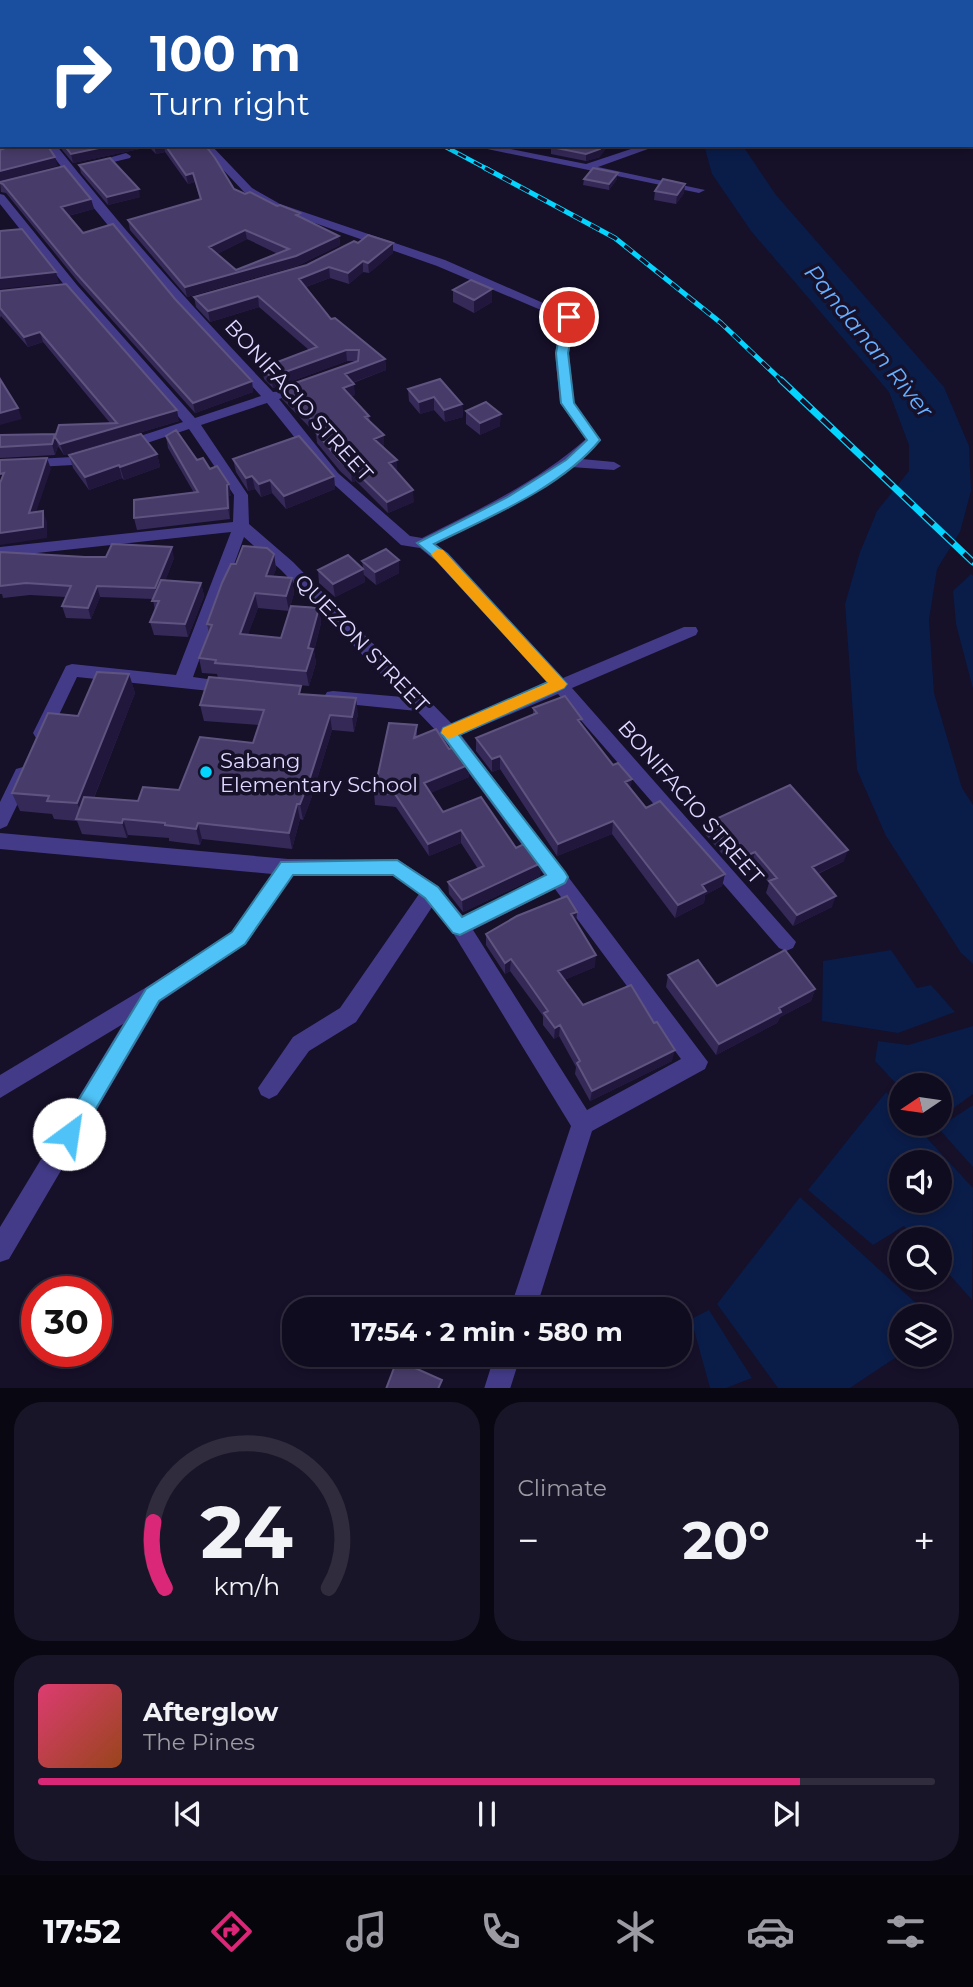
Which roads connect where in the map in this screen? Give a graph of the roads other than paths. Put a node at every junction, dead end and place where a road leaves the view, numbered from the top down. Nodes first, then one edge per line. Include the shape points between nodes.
1 (51, 147) edge
2 (207, 147) edge
3 (483, 147) edge
4 (648, 147) edge
5 (126, 156) dead end
6 (587, 167) junction
7 (64, 171) junction
8 (699, 190) dead end
9 (0, 197) edge
10 (368, 238) junction
11 (350, 250) edge
12 (294, 388) edge
13 (270, 397) junction
14 (193, 424) junction
15 (570, 463) junction
16 (0, 465) edge
17 (614, 466) dead end
18 (241, 526) junction
19 (424, 543) junction
20 (0, 552) edge
21 (690, 631) dead end
22 (182, 683) junction
23 (559, 684) junction
24 (248, 689) edge
25 (315, 695) edge
26 (421, 705) junction
27 (449, 733) junction
28 (0, 821) edge
29 (0, 842) edge
30 (288, 867) junction
31 (559, 877) junction
32 (431, 892) junction
33 (460, 928) junction
34 (786, 942) dead end
35 (153, 995) junction
36 (0, 1087) edge
37 (269, 1087) dead end
38 (583, 1124) junction
39 (0, 1250) edge
40 (527, 1297) edge
41 (504, 1367) edge
42 (497, 1388) edge

1 - 7 street, BONIFACIO STREET
2 - 10 street via 248,190 276,206
3 - 6 street
4 - 6 street
5 - 7 street
6 - 8 street
7 - 13 street, BONIFACIO STREET via 189,302
9 - 14 street via 67,288
10 - 11 street
10 - 15 street via 569,317 562,353 567,403 594,440
12 - 13 street
13 - 14 street
13 - 19 street, BONIFACIO STREET via 333,476 406,541
14 - 16 street via 73,461
14 - 18 street via 241,495
15 - 17 street
15 - 19 street via 511,501
18 - 20 street
18 - 22 street
18 - 26 street, QUEZON STREET via 287,566
19 - 23 street, BONIFACIO STREET
21 - 23 street
22 - 24 street
22 - 28 street via 72,670
23 - 27 street
23 - 34 street, BONIFACIO STREET
25 - 26 street
26 - 27 street, QUEZON STREET
27 - 31 street, QUEZON STREET
29 - 30 street
30 - 32 street via 397,867
30 - 35 street via 239,938
31 - 33 street
31 - 38 street, QUEZON STREET via 697,1062
32 - 33 street
32 - 37 street via 348,1015 301,1044
33 - 38 street
35 - 36 street
35 - 39 street
38 - 40 street
41 - 42 street

